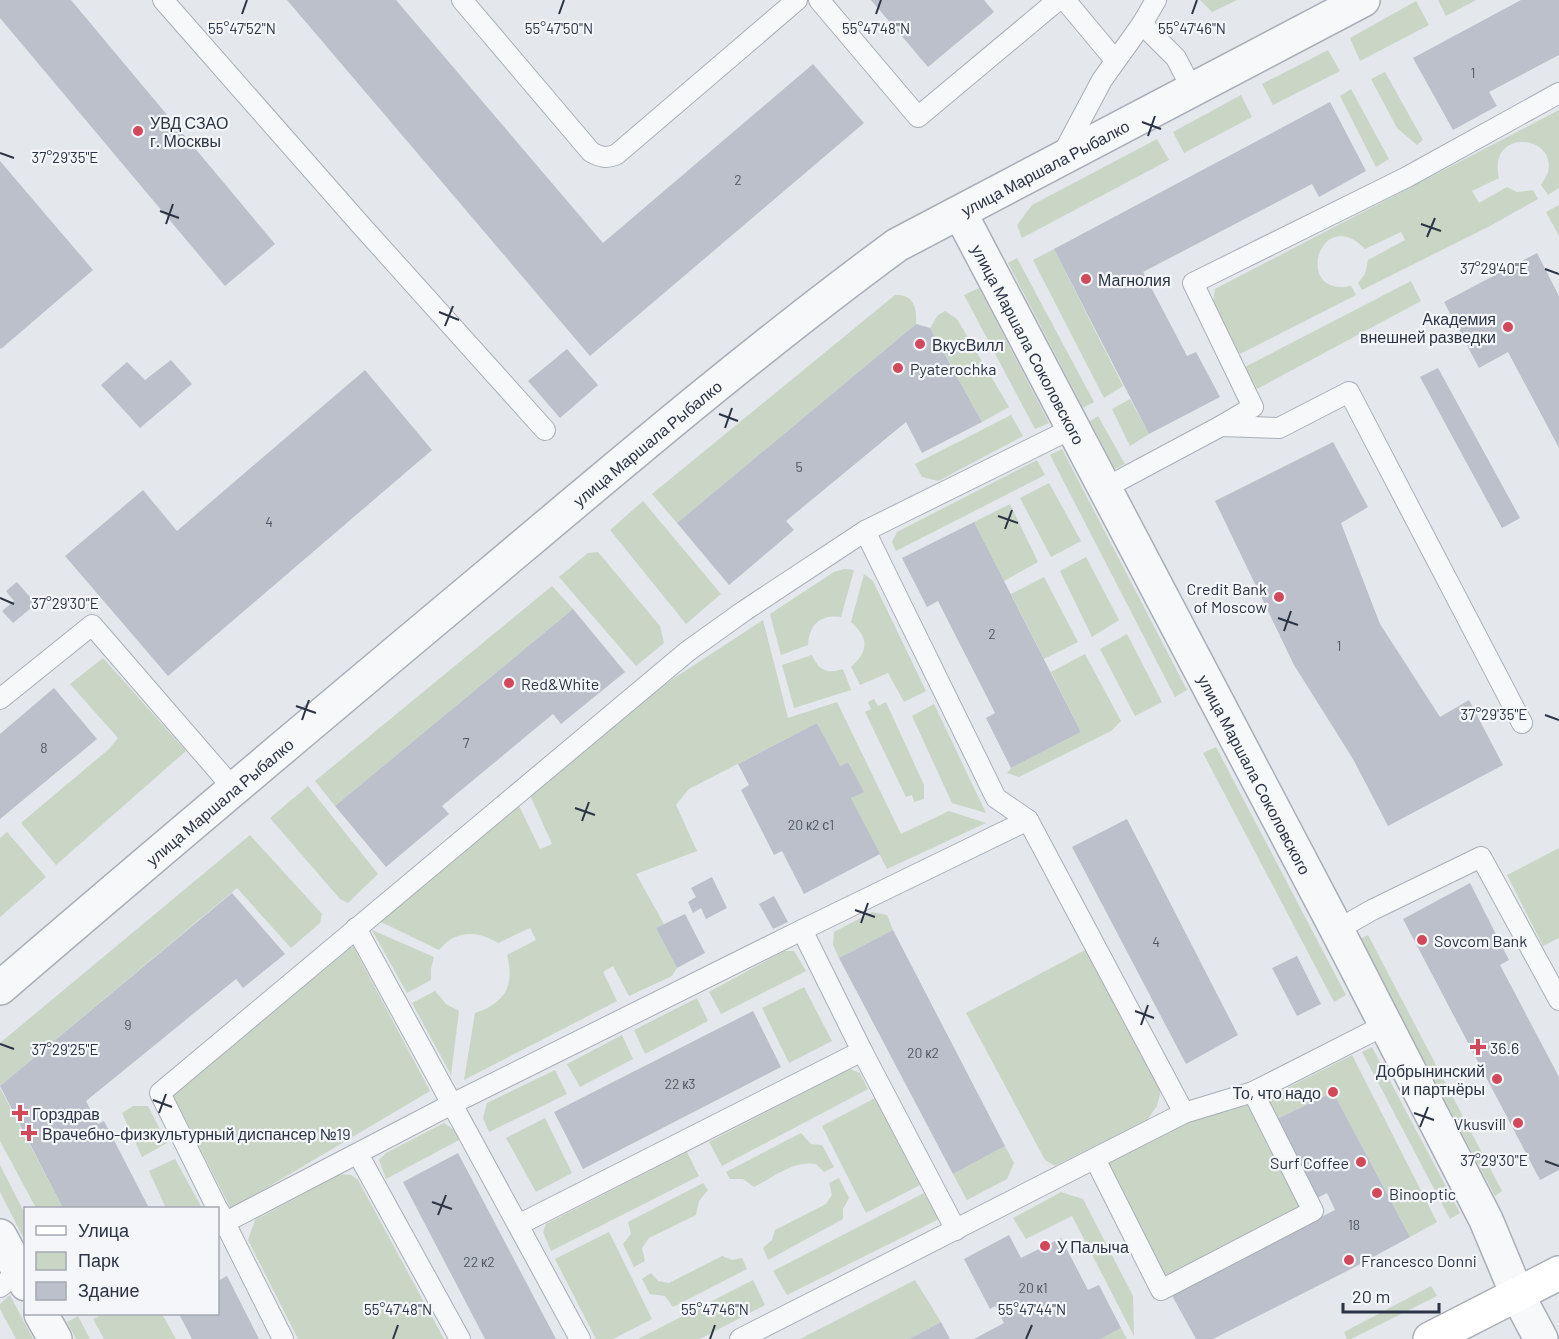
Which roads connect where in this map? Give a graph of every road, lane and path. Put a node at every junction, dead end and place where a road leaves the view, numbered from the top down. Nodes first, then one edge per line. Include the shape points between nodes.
1 (163, 0) edge
2 (462, 0) edge
3 (797, 0) edge
4 (819, 0) edge
5 (1058, 0) edge
6 (1065, 0) edge
7 (1156, 0) edge
8 (1363, 0) edge
9 (1142, 24) junction
10 (1115, 60) junction
11 (1193, 91) junction
12 (1559, 93) edge
13 (1059, 161) junction
14 (960, 213) junction
15 (1221, 426) junction
16 (1073, 428) junction
17 (545, 430) dead end
18 (1105, 488) junction
19 (865, 531) junction
20 (0, 699) edge
21 (1521, 723) dead end
22 (233, 788) junction
23 (1028, 820) junction
24 (356, 928) junction
25 (802, 930) junction
26 (1337, 930) junction
27 (0, 988) edge
28 (1559, 1000) edge
29 (1385, 1024) junction
30 (862, 1051) junction
31 (1253, 1092) junction
32 (452, 1104) junction
33 (1184, 1113) junction
34 (358, 1154) junction
35 (1095, 1159) junction
36 (215, 1207) edge
37 (219, 1216) edge
38 (518, 1225) junction
39 (956, 1230) junction
40 (0, 1236) edge
41 (1559, 1273) edge
42 (15, 1281) edge
43 (1517, 1294) junction
44 (776, 1331) edge
45 (283, 1339) edge
46 (459, 1339) edge
47 (580, 1339) edge
48 (740, 1339) edge
49 (1430, 1339) edge
50 (1542, 1339) edge

1 - 17 lane
2 - 3 lane via 591,152 609,158
4 - 5 lane via 918,117
6 - 10 lane
7 - 9 lane
8 - 11 street, улица Маршала Рыбалко
9 - 10 lane
9 - 11 lane via 1176,58
10 - 13 lane
11 - 13 street, улица Маршала Рыбалко
12 - 15 lane via 1407,177 1193,283 1253,407
13 - 14 street, улица Маршала Рыбалко
14 - 16 street, улица Маршала Соколовского
14 - 22 street, улица Маршала Рыбалко via 897,246 843,285
15 - 18 lane
15 - 21 lane via 1279,428 1349,392
16 - 18 street, улица Маршала Соколовского
16 - 19 lane
18 - 26 street, улица Маршала Соколовского
19 - 23 lane via 996,798
19 - 24 lane via 688,651
20 - 22 lane via 92,625
22 - 27 street, улица Маршала Рыбалко
23 - 25 lane
23 - 33 lane
24 - 32 lane
24 - 36 lane via 160,1093
25 - 30 lane
25 - 32 lane
26 - 28 lane via 1481,857
26 - 29 street, улица Маршала Соколовского
29 - 31 lane
29 - 43 street, улица Маршала Соколовского via 1486,1220
30 - 38 lane
30 - 39 lane
31 - 33 lane
31 - 35 lane via 1313,1211 1161,1290
32 - 34 lane
32 - 38 lane
33 - 35 lane
34 - 37 lane
34 - 46 lane
35 - 39 lane
37 - 45 lane
38 - 47 lane
39 - 44 lane
40 - 42 street
41 - 43 main road
43 - 49 main road
43 - 50 street, улица Маршала Соколовского
44 - 48 lane

